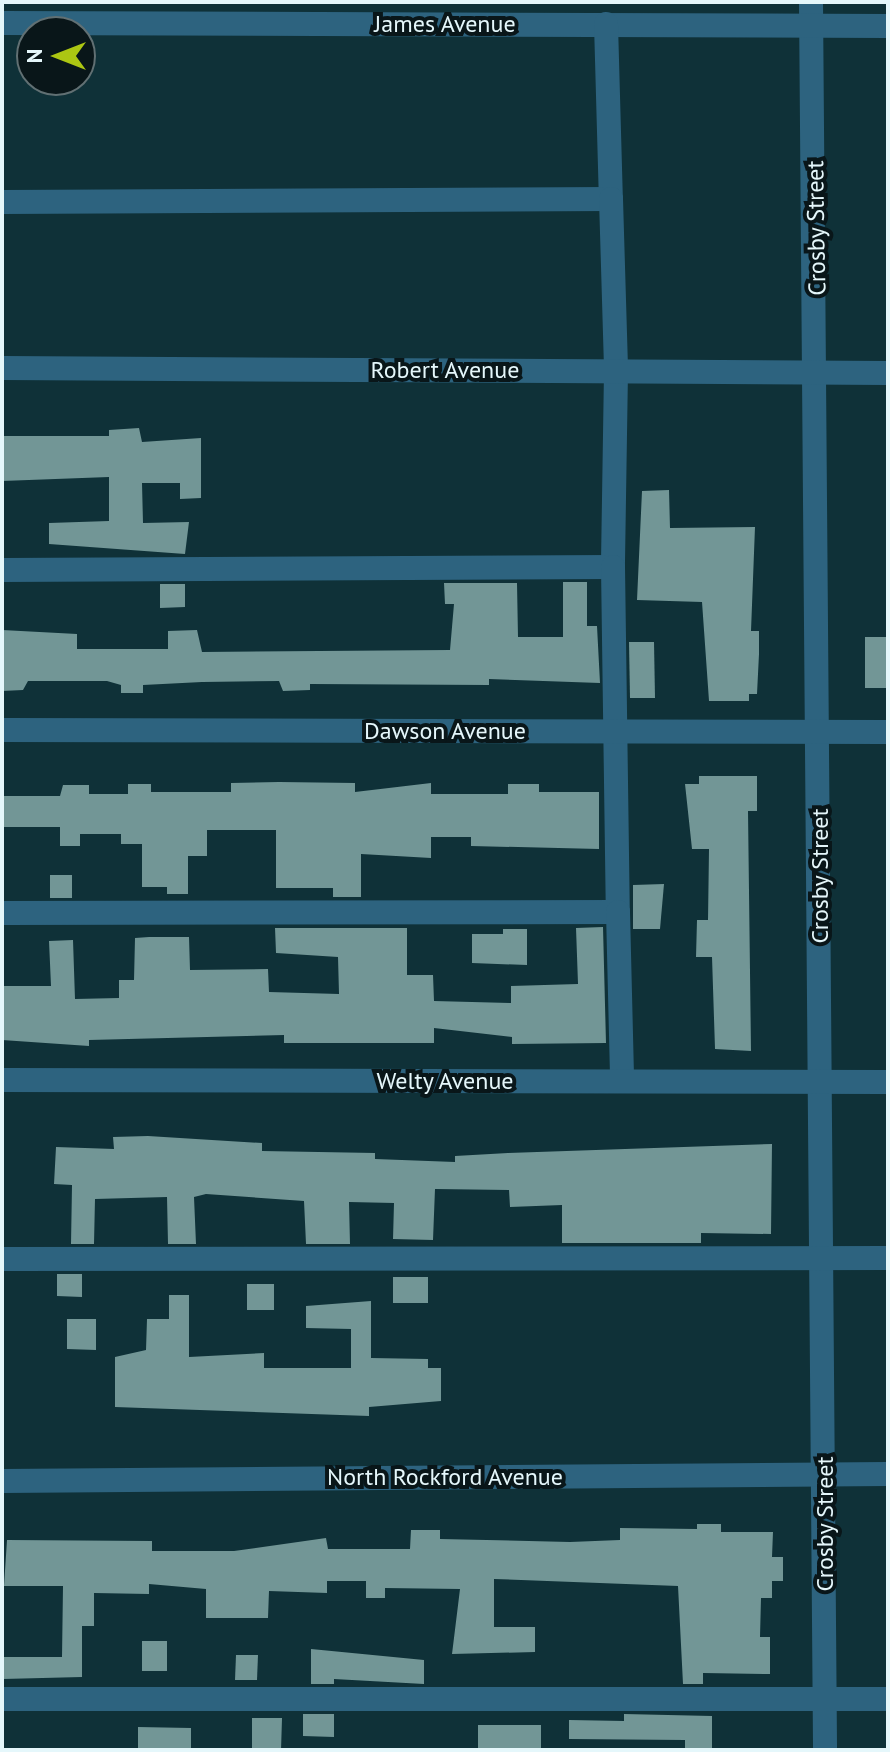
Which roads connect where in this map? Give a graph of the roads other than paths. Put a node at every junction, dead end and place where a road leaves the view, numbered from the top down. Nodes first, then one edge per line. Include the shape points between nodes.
1 (811, 13) edge
2 (2, 23) edge
3 (606, 24) junction
4 (888, 26) edge
5 (611, 199) junction
6 (2, 202) edge
7 (2, 368) edge
8 (616, 371) junction
9 (819, 372) junction
10 (888, 373) edge
11 (613, 567) junction
12 (2, 570) edge
13 (2, 730) edge
14 (618, 731) junction
15 (820, 732) junction
16 (888, 732) edge
17 (618, 912) junction
18 (2, 913) edge
19 (2, 1080) edge
20 (622, 1081) junction
21 (820, 1081) junction
22 (888, 1082) edge
23 (823, 1258) junction
24 (888, 1258) edge
25 (2, 1259) edge
26 (825, 1474) junction
27 (888, 1474) edge
28 (2, 1481) edge
29 (2, 1699) edge
30 (825, 1699) junction
31 (888, 1699) edge
32 (825, 1750) edge

1 - 3 street, James Avenue
1 - 4 street, James Avenue
1 - 9 street, Crosby Street
2 - 3 street, James Avenue
3 - 5 street
5 - 6 street
5 - 8 street
7 - 8 street, Robert Avenue
8 - 9 street, Robert Avenue
8 - 11 street
9 - 10 street, Robert Avenue
9 - 15 street, Crosby Street
11 - 12 street
11 - 14 street
13 - 14 street, Dawson Avenue
14 - 15 street, Dawson Avenue
14 - 17 street
15 - 16 street, Dawson Avenue
15 - 21 street, Crosby Street
17 - 18 street
17 - 20 street
19 - 20 street, Welty Avenue
20 - 21 street, Welty Avenue
21 - 22 street, Welty Avenue
21 - 23 street, Crosby Street
23 - 24 street
23 - 25 street
23 - 26 street, Crosby Street
26 - 27 street, North Rockford Avenue
26 - 28 street, North Rockford Avenue
26 - 30 street, Crosby Street
29 - 30 street
30 - 31 street
30 - 32 street, Crosby Street

